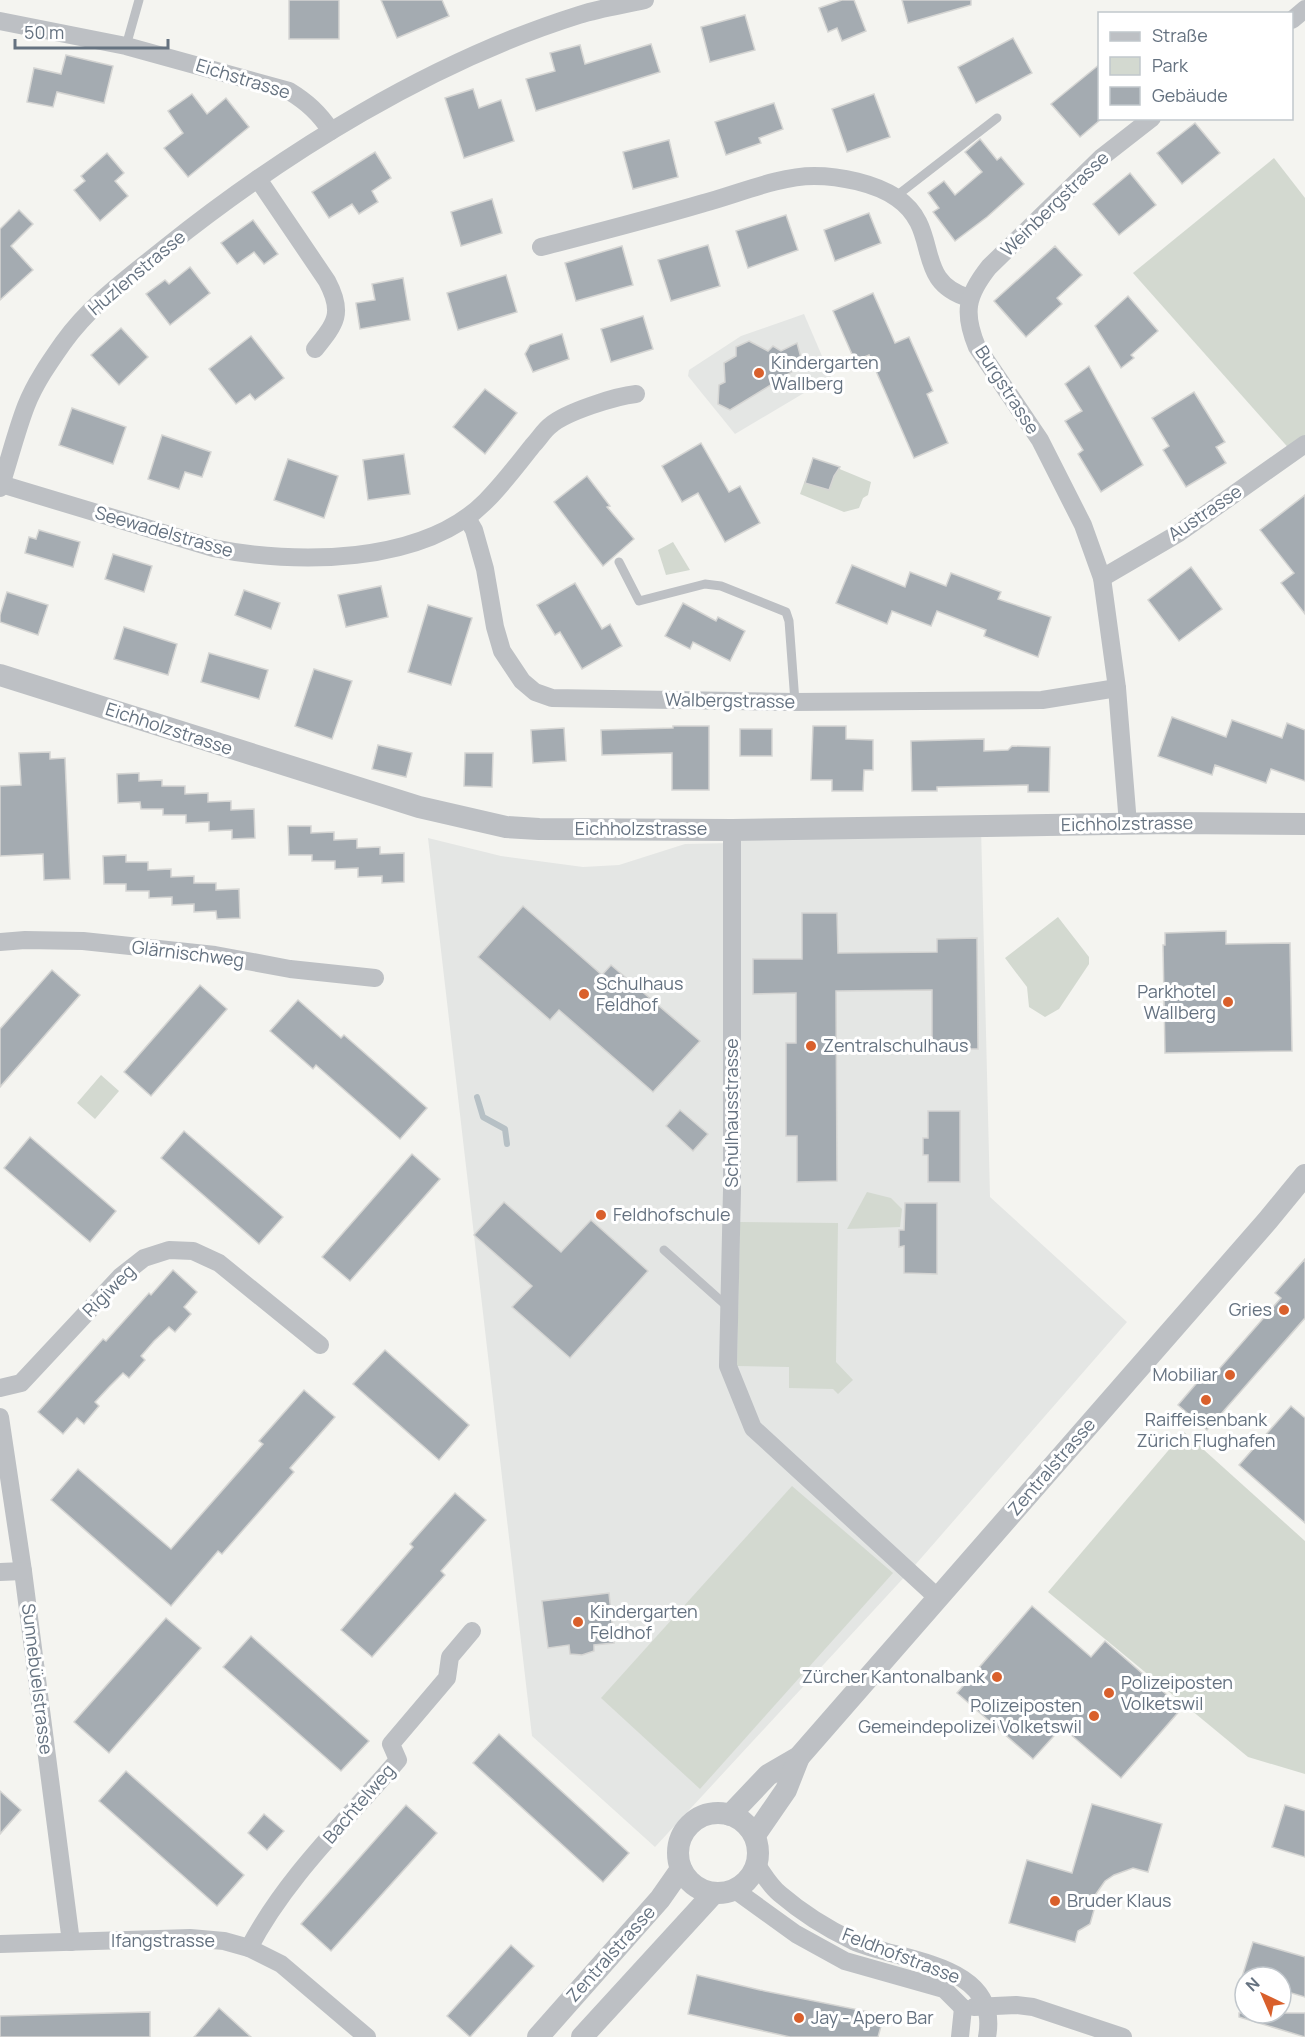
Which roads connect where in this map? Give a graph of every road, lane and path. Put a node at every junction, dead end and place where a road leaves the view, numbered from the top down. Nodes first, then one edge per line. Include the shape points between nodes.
1 (139, 0) edge
2 (645, 0) edge
3 (577, 7) edge
4 (1305, 9) edge
5 (1293, 19) edge
6 (0, 21) edge
7 (126, 46) junction
8 (997, 118) dead end
9 (1149, 120) edge
10 (331, 131) junction
11 (258, 179) junction
12 (895, 197) junction
13 (541, 247) dead end
14 (969, 298) junction
15 (315, 349) dead end
16 (636, 394) dead end
17 (1305, 444) edge
18 (1, 486) edge
19 (467, 518) junction
20 (619, 562) dead end
21 (1102, 578) junction
22 (0, 675) edge
23 (1117, 688) junction
24 (795, 702) junction
25 (1128, 824) junction
26 (1305, 824) edge
27 (732, 830) junction
28 (0, 942) edge
29 (375, 978) dead end
30 (1305, 1175) edge
31 (664, 1250) dead end
32 (729, 1308) junction
33 (320, 1345) dead end
34 (0, 1388) edge
35 (0, 1417) edge
36 (23, 1570) junction
37 (0, 1572) edge
38 (938, 1598) junction
39 (472, 1631) dead end
40 (799, 1757) junction
41 (730, 1815) junction
42 (755, 1835) junction
43 (757, 1865) junction
44 (681, 1869) junction
45 (724, 1892) junction
46 (71, 1941) junction
47 (0, 1944) edge
48 (249, 1948) junction
49 (986, 2006) junction
50 (963, 2008) junction
51 (367, 2037) edge
52 (538, 2037) edge
53 (582, 2037) edge
54 (960, 2037) edge
55 (987, 2037) edge
56 (1123, 2037) edge

1 - 7 lane
2 - 3 street, Huzlenstrasse
3 - 10 street, Huzlenstrasse via 467,58
4 - 5 street
6 - 7 street, Eichstrasse
7 - 10 street, Eichstrasse via 289,91 308,102
8 - 12 lane
9 - 14 street, Weinbergstrasse via 1056,200 989,267
10 - 11 street, Huzlenstrasse
11 - 15 street via 334,295 338,311 333,327
11 - 18 street, Huzlenstrasse via 111,292 64,341 26,405
12 - 13 street via 838,178 790,178
12 - 14 street via 922,228 936,277 954,294
14 - 21 street, Burgstrasse via 970,331 977,346 1040,440 1083,525
16 - 19 street, Seewadelstrasse via 572,413 551,425 486,502
17 - 21 street, Austrasse via 1179,533
18 - 19 street, Seewadelstrasse via 213,548 275,558 366,554 405,546
19 - 24 street, Walbergstrasse via 485,569 502,651 522,681 535,692 552,698
20 - 24 lane via 639,601 705,584 721,586 786,612
21 - 23 street, Burgstrasse
22 - 27 street, Eichholzstrasse via 419,807 506,827
23 - 24 street, Walbergstrasse via 1042,700
23 - 25 street, Burgstrasse
25 - 26 street, Eichholzstrasse
25 - 27 street, Eichholzstrasse
27 - 32 street, Schulhausstrasse
28 - 29 street, Glärnischweg via 83,941
30 - 38 street, Zentralstrasse
31 - 32 lane
32 - 38 street, Schulhausstrasse via 728,1366 753,1428
33 - 34 street, Rigiweg via 219,1263 194,1251 169,1250 144,1258 121,1276 21,1383
35 - 36 street, Sunnebüelstrasse
36 - 37 street
36 - 46 street, Sunnebüelstrasse
38 - 40 street, Zentralstrasse
39 - 48 street, Bachtelweg via 450,1657 447,1678 391,1744 398,1760 281,1895
40 - 41 street, Zentralstrasse via 768,1774
40 - 42 street, Zentralstrasse via 786,1790
41 - 42 street via 740,1819
41 - 44 street via 716,1813 688,1826 678,1854
42 - 43 street
43 - 45 street via 745,1884
43 - 49 street, Feldhofstrasse via 778,1893 806,1913 854,1941 957,1973 975,1988
44 - 45 street via 694,1886
44 - 52 street, Zentralstrasse via 660,1899
45 - 50 street, Feldhofstrasse via 845,1961 944,1989
45 - 53 street, Zentralstrasse
46 - 47 street, Ifangstrasse
46 - 48 street, Ifangstrasse via 190,1938
48 - 51 street, Ifangstrasse via 289,1970
49 - 50 street, Feldhofstrasse
49 - 55 street
49 - 56 street, Feldhofstrasse via 1033,2007
50 - 54 street

